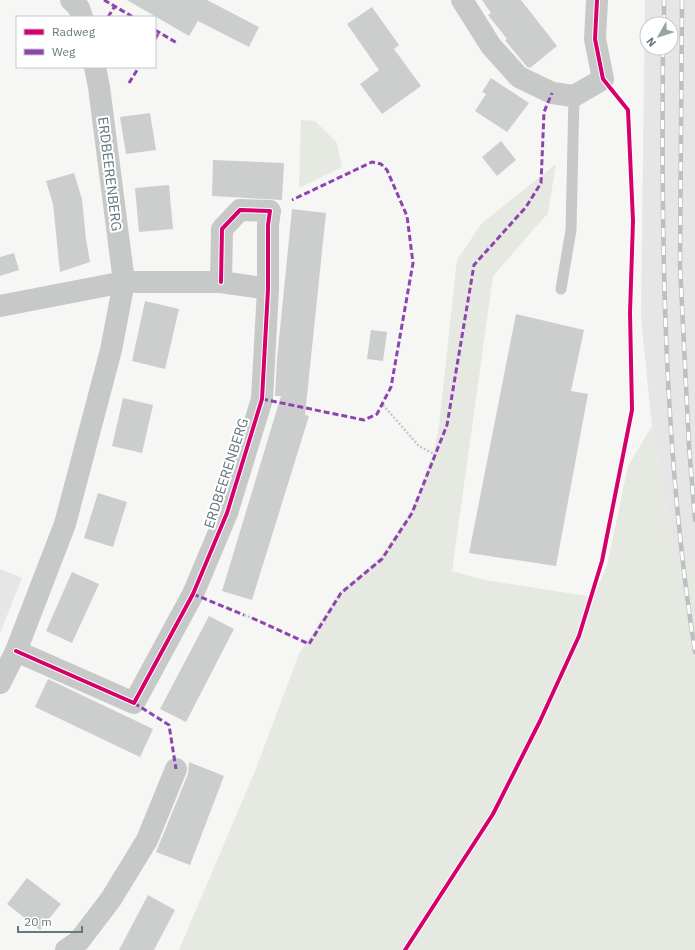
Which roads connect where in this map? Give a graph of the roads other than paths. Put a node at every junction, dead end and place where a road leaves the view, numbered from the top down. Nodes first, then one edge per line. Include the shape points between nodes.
1 (71, 0) edge
2 (462, 0) edge
3 (597, 0) edge
4 (82, 16) edge
5 (94, 68) edge
6 (574, 96) junction
7 (124, 282) junction
8 (220, 282) junction
9 (268, 289) junction
10 (561, 290) dead end
11 (0, 306) edge
12 (16, 651) junction
13 (0, 683) edge
14 (176, 769) dead end
15 (66, 950) edge

1 - 4 street via 79,8
2 - 6 street via 491,46 519,77 552,93
3 - 6 street via 596,39 604,79
5 - 7 street, ERDBEERENBERG
6 - 10 lane via 571,230
7 - 8 street
7 - 11 street
7 - 12 street, ERDBEERENBERG via 111,350 65,524
8 - 9 street
8 - 9 street, ERDBEERENBERG via 222,228 240,210 270,211
9 - 12 street, ERDBEERENBERG via 262,399 227,513 193,594 134,703
12 - 13 street, ERDBEERENBERG
14 - 15 street via 147,840 111,899 79,941

